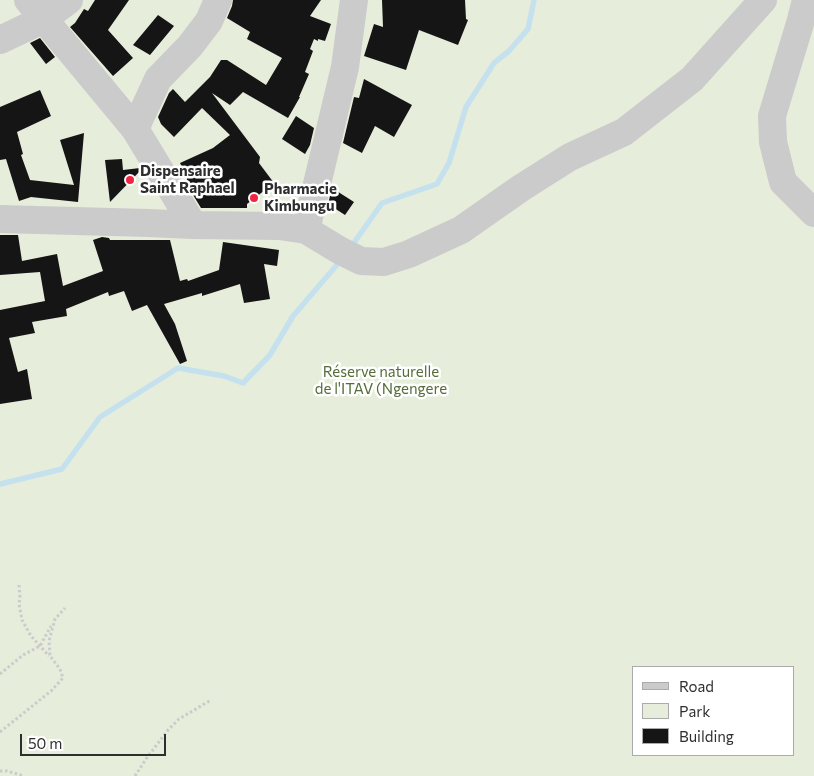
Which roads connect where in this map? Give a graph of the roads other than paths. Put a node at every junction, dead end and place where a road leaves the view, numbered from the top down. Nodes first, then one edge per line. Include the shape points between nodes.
1 (69, 0) edge
2 (218, 0) edge
3 (354, 0) edge
4 (763, 0) edge
5 (806, 0) edge
6 (36, 10) edge
7 (0, 40) edge
8 (135, 129) junction
9 (814, 213) edge
10 (0, 219) edge
11 (193, 225) junction
12 (306, 230) junction

1 - 6 street
2 - 8 street via 209,21 158,79
3 - 12 street via 345,67
4 - 12 street via 692,79 624,132 570,157 461,230 384,262 350,255
5 - 9 street via 772,116 773,142 783,182
6 - 7 street
6 - 8 street
8 - 11 street
10 - 11 street
11 - 12 street via 279,226

